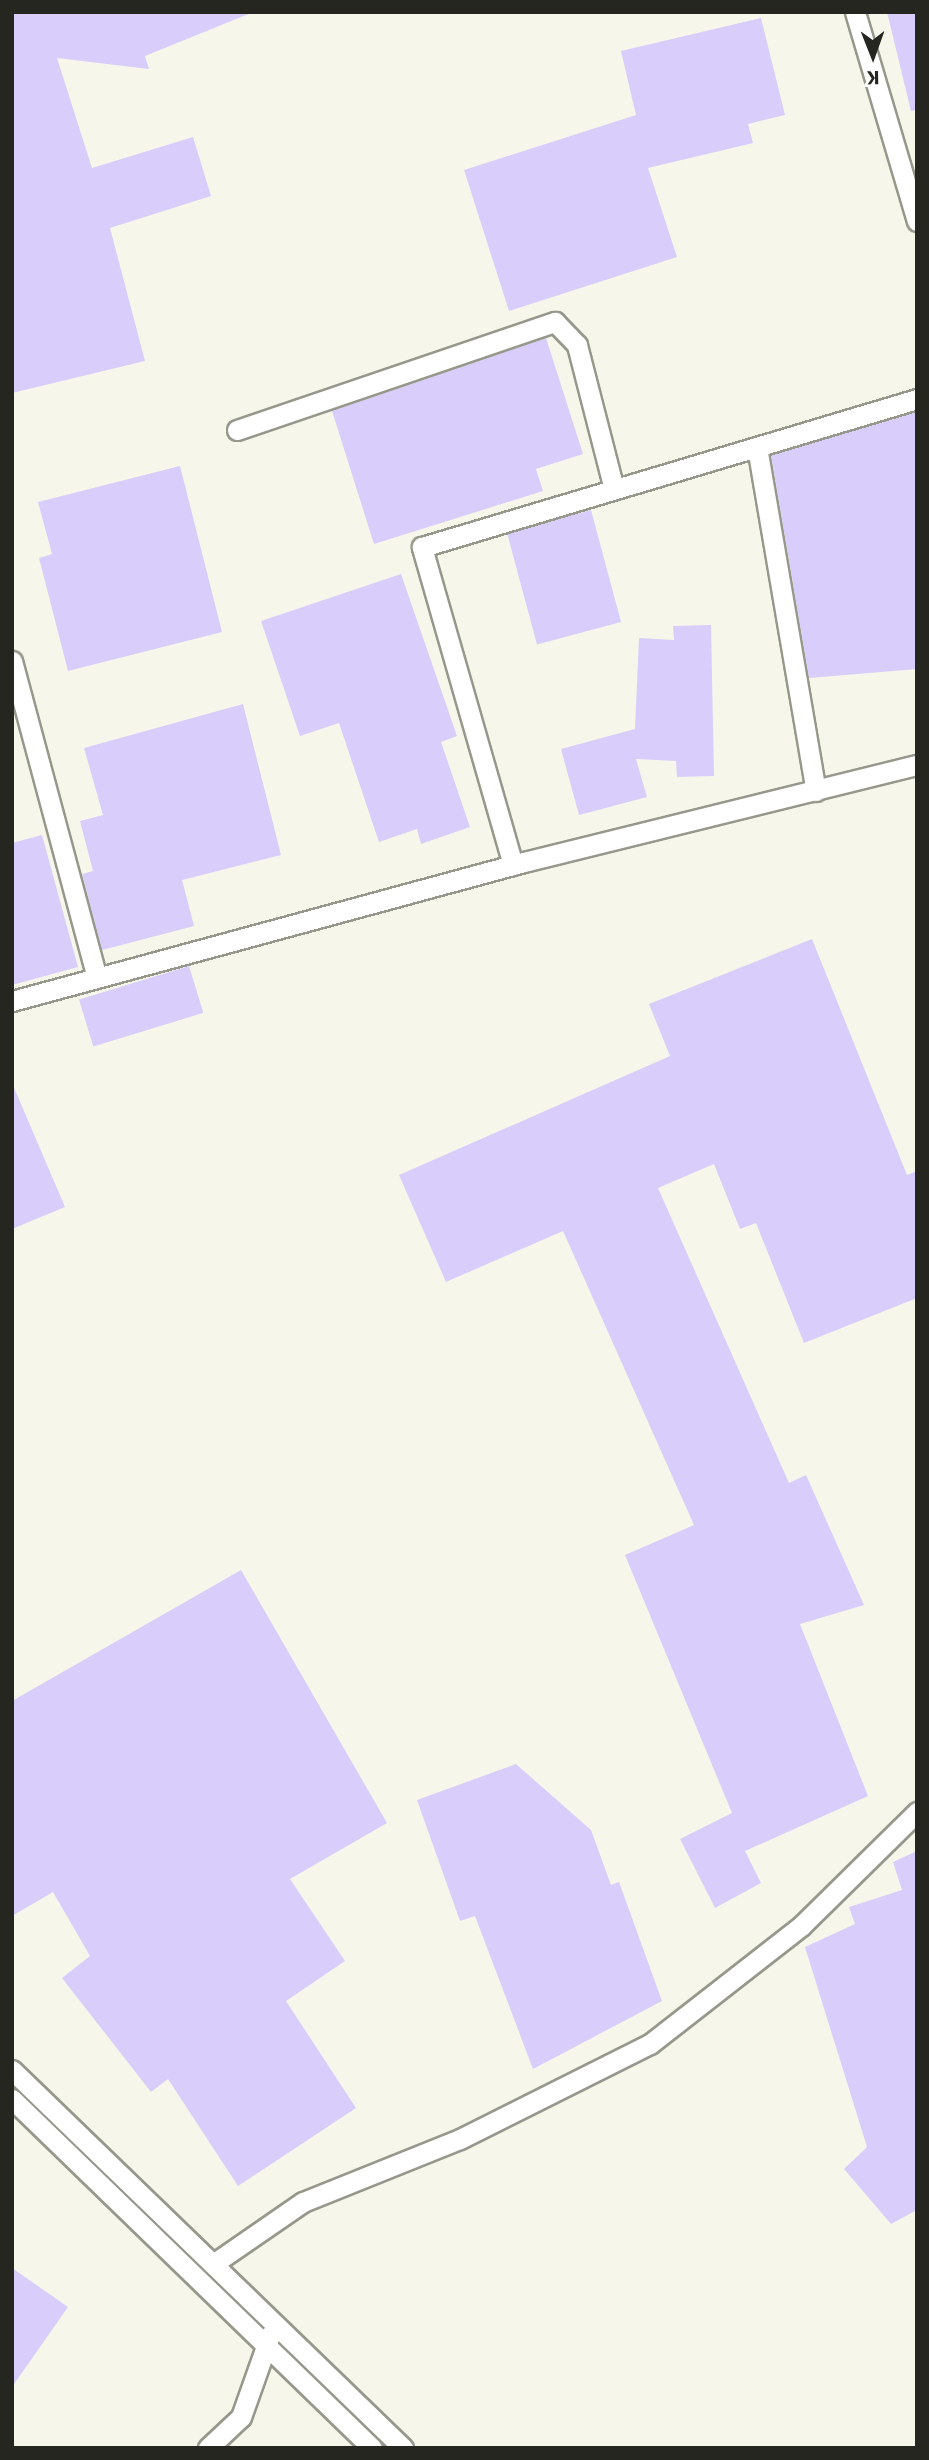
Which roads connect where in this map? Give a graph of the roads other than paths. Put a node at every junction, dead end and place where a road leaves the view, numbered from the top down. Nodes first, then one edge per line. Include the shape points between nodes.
1 (855, 12) edge
2 (917, 221) edge
3 (917, 399) edge
4 (237, 430) dead end
5 (757, 447) junction
6 (614, 489) junction
7 (12, 662) edge
8 (917, 765) edge
9 (816, 791) junction
10 (513, 865) junction
11 (96, 974) junction
12 (12, 1001) edge
13 (917, 1812) edge
14 (12, 2070) edge
15 (12, 2099) edge
16 (213, 2264) junction
17 (273, 2326) junction
18 (266, 2345) junction
19 (208, 2448) edge
20 (372, 2448) edge
21 (403, 2448) edge

1 - 2 street
3 - 5 street
4 - 6 street via 555,322 578,345
5 - 6 street
5 - 9 street
6 - 10 street via 422,547
7 - 11 street
8 - 9 street
9 - 10 street
10 - 11 street
11 - 12 street
13 - 16 street via 801,1926 650,2044 460,2138 303,2202
14 - 16 street
15 - 18 street
16 - 17 street
17 - 18 street
17 - 21 street
18 - 19 street via 242,2417
18 - 20 street

